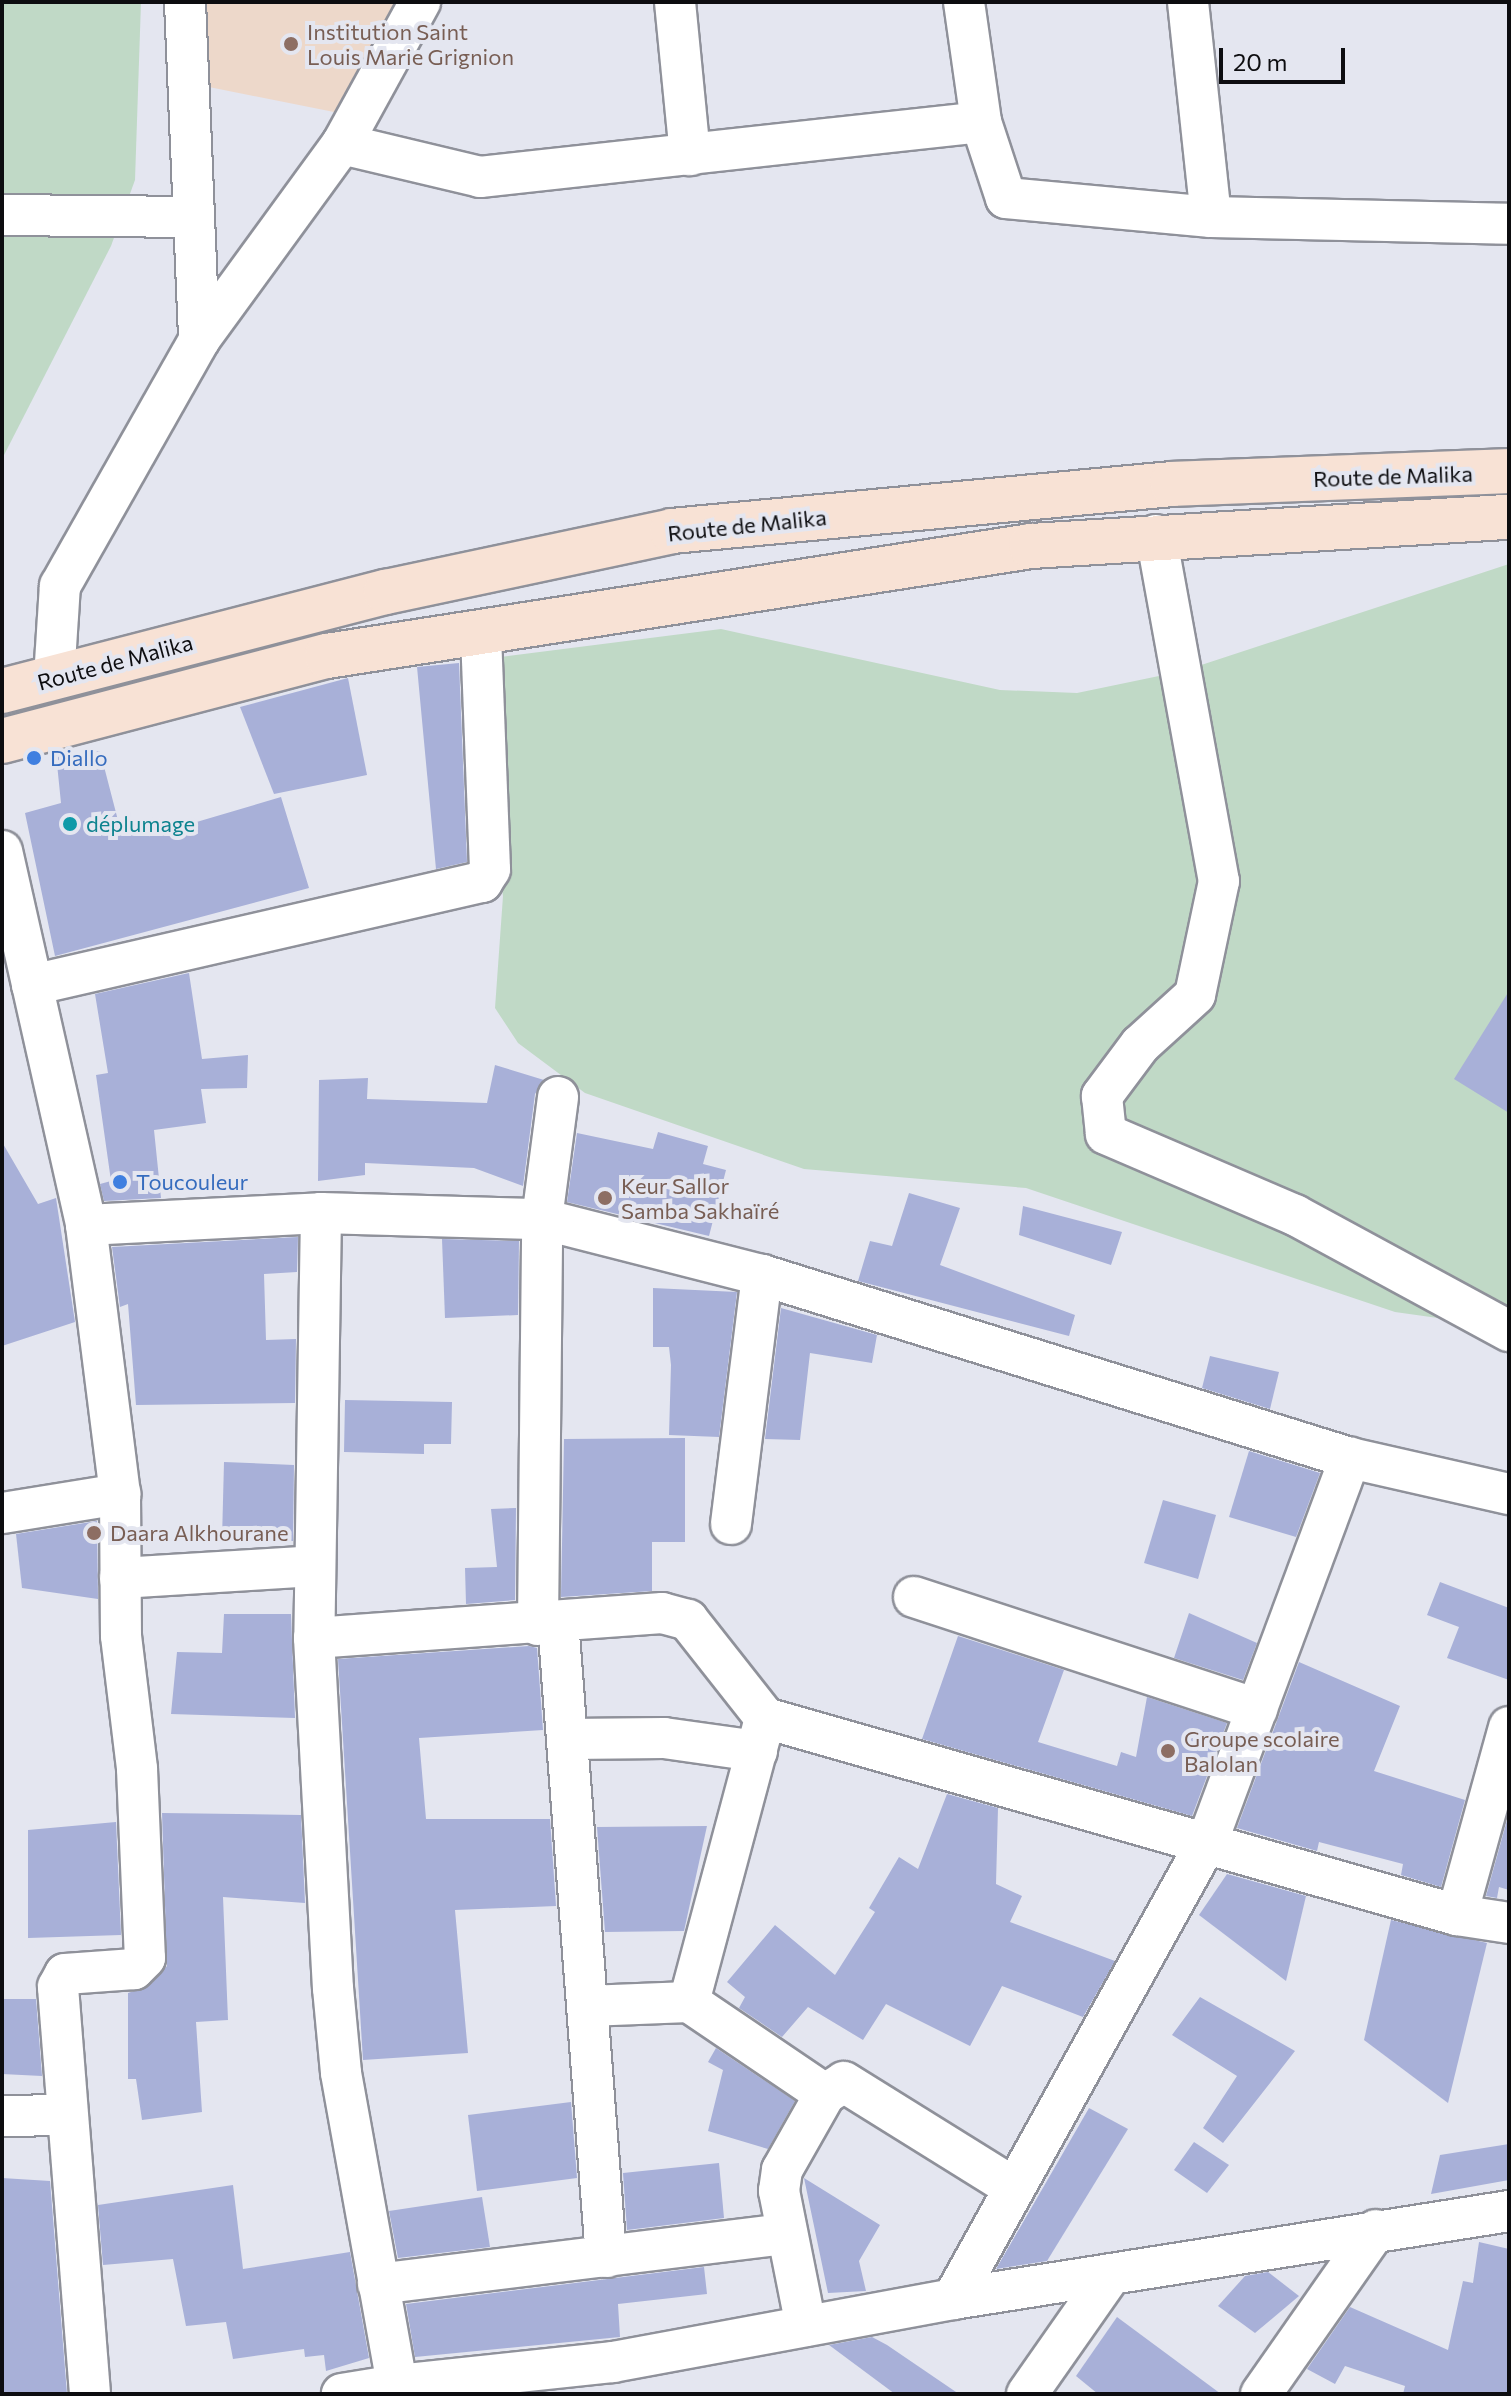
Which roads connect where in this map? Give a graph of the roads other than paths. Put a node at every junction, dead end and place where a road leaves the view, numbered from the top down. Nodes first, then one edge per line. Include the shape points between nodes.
1 (185, 2) edge
2 (420, 2) edge
3 (675, 2) edge
4 (964, 2) edge
5 (1188, 2) edge
6 (981, 122) junction
7 (342, 144) junction
8 (690, 155) junction
9 (2, 215) edge
10 (192, 217) junction
11 (1211, 217) junction
12 (1509, 224) edge
13 (199, 340) junction
14 (1509, 471) edge
15 (1509, 517) edge
16 (1156, 535) junction
17 (481, 633) junction
18 (54, 678) junction
19 (2, 691) edge
20 (2, 741) edge
21 (2, 851) edge
22 (32, 985) junction
23 (558, 1097) dead end
24 (321, 1213) junction
25 (542, 1219) junction
26 (86, 1225) junction
27 (762, 1275) junction
28 (1509, 1331) edge
29 (1350, 1458) junction
30 (120, 1494) junction
31 (1509, 1494) edge
32 (2, 1513) edge
33 (731, 1524) dead end
34 (315, 1566) junction
35 (120, 1578) junction
36 (914, 1597) dead end
37 (548, 1623) junction
38 (314, 1638) junction
39 (1257, 1709) junction
40 (1509, 1727) edge
41 (761, 1734) junction
42 (569, 1739) junction
43 (1208, 1840) junction
44 (1457, 1915) junction
45 (1509, 1923) edge
46 (689, 2002) junction
47 (587, 2006) junction
48 (825, 2094) junction
49 (67, 2115) junction
50 (2, 2116) edge
51 (1013, 2187) junction
52 (1509, 2211) edge
53 (1376, 2230) junction
54 (784, 2234) junction
55 (606, 2257) junction
56 (1111, 2274) junction
57 (378, 2284) junction
58 (953, 2299) junction
59 (806, 2326) junction
60 (397, 2385) junction
61 (1274, 2390) edge
62 (90, 2394) edge
63 (342, 2394) edge
64 (1027, 2394) edge

1 - 10 street
2 - 7 street
3 - 8 street
4 - 6 street
5 - 11 street
6 - 8 street
6 - 11 street via 1006,198
7 - 8 street via 480,177
7 - 13 street
9 - 10 street
10 - 13 street
11 - 12 street
13 - 18 street via 60,586
14 - 18 main road, Route de Malika via 1172,484 672,531 386,592
15 - 16 main road, Route de Malika
16 - 17 main road, Route de Malika via 1031,546
16 - 28 street via 1219,881 1195,995 1140,1045 1102,1096 1106,1134 1295,1215
17 - 20 main road, Route de Malika via 327,656
17 - 22 street via 490,869 482,882
18 - 19 main road, Route de Malika
21 - 22 street
22 - 26 street
23 - 25 street
24 - 25 street
24 - 26 street
24 - 34 street
25 - 27 street
25 - 37 street
26 - 30 street
27 - 29 street
27 - 33 street
29 - 31 street
29 - 39 street
30 - 32 street
30 - 35 street
34 - 35 street
34 - 38 street
35 - 49 street via 145,1958 134,1969 58,1979
36 - 39 street
37 - 38 street
37 - 41 street via 633,1611 688,1620
37 - 42 street
38 - 57 street via 341,2073
39 - 43 street
40 - 44 street
41 - 42 street
41 - 43 street
41 - 46 street
42 - 47 street
43 - 44 street
43 - 51 street
44 - 45 street
46 - 47 street
46 - 48 street
47 - 55 street
48 - 51 street via 844,2082
48 - 54 street via 782,2170
49 - 50 street
49 - 62 street
51 - 58 street
52 - 53 street
53 - 56 street
53 - 61 street
54 - 55 street
54 - 59 street
55 - 57 street
56 - 58 street
56 - 64 street
57 - 60 street
58 - 59 street
59 - 60 street via 613,2362
60 - 63 street

